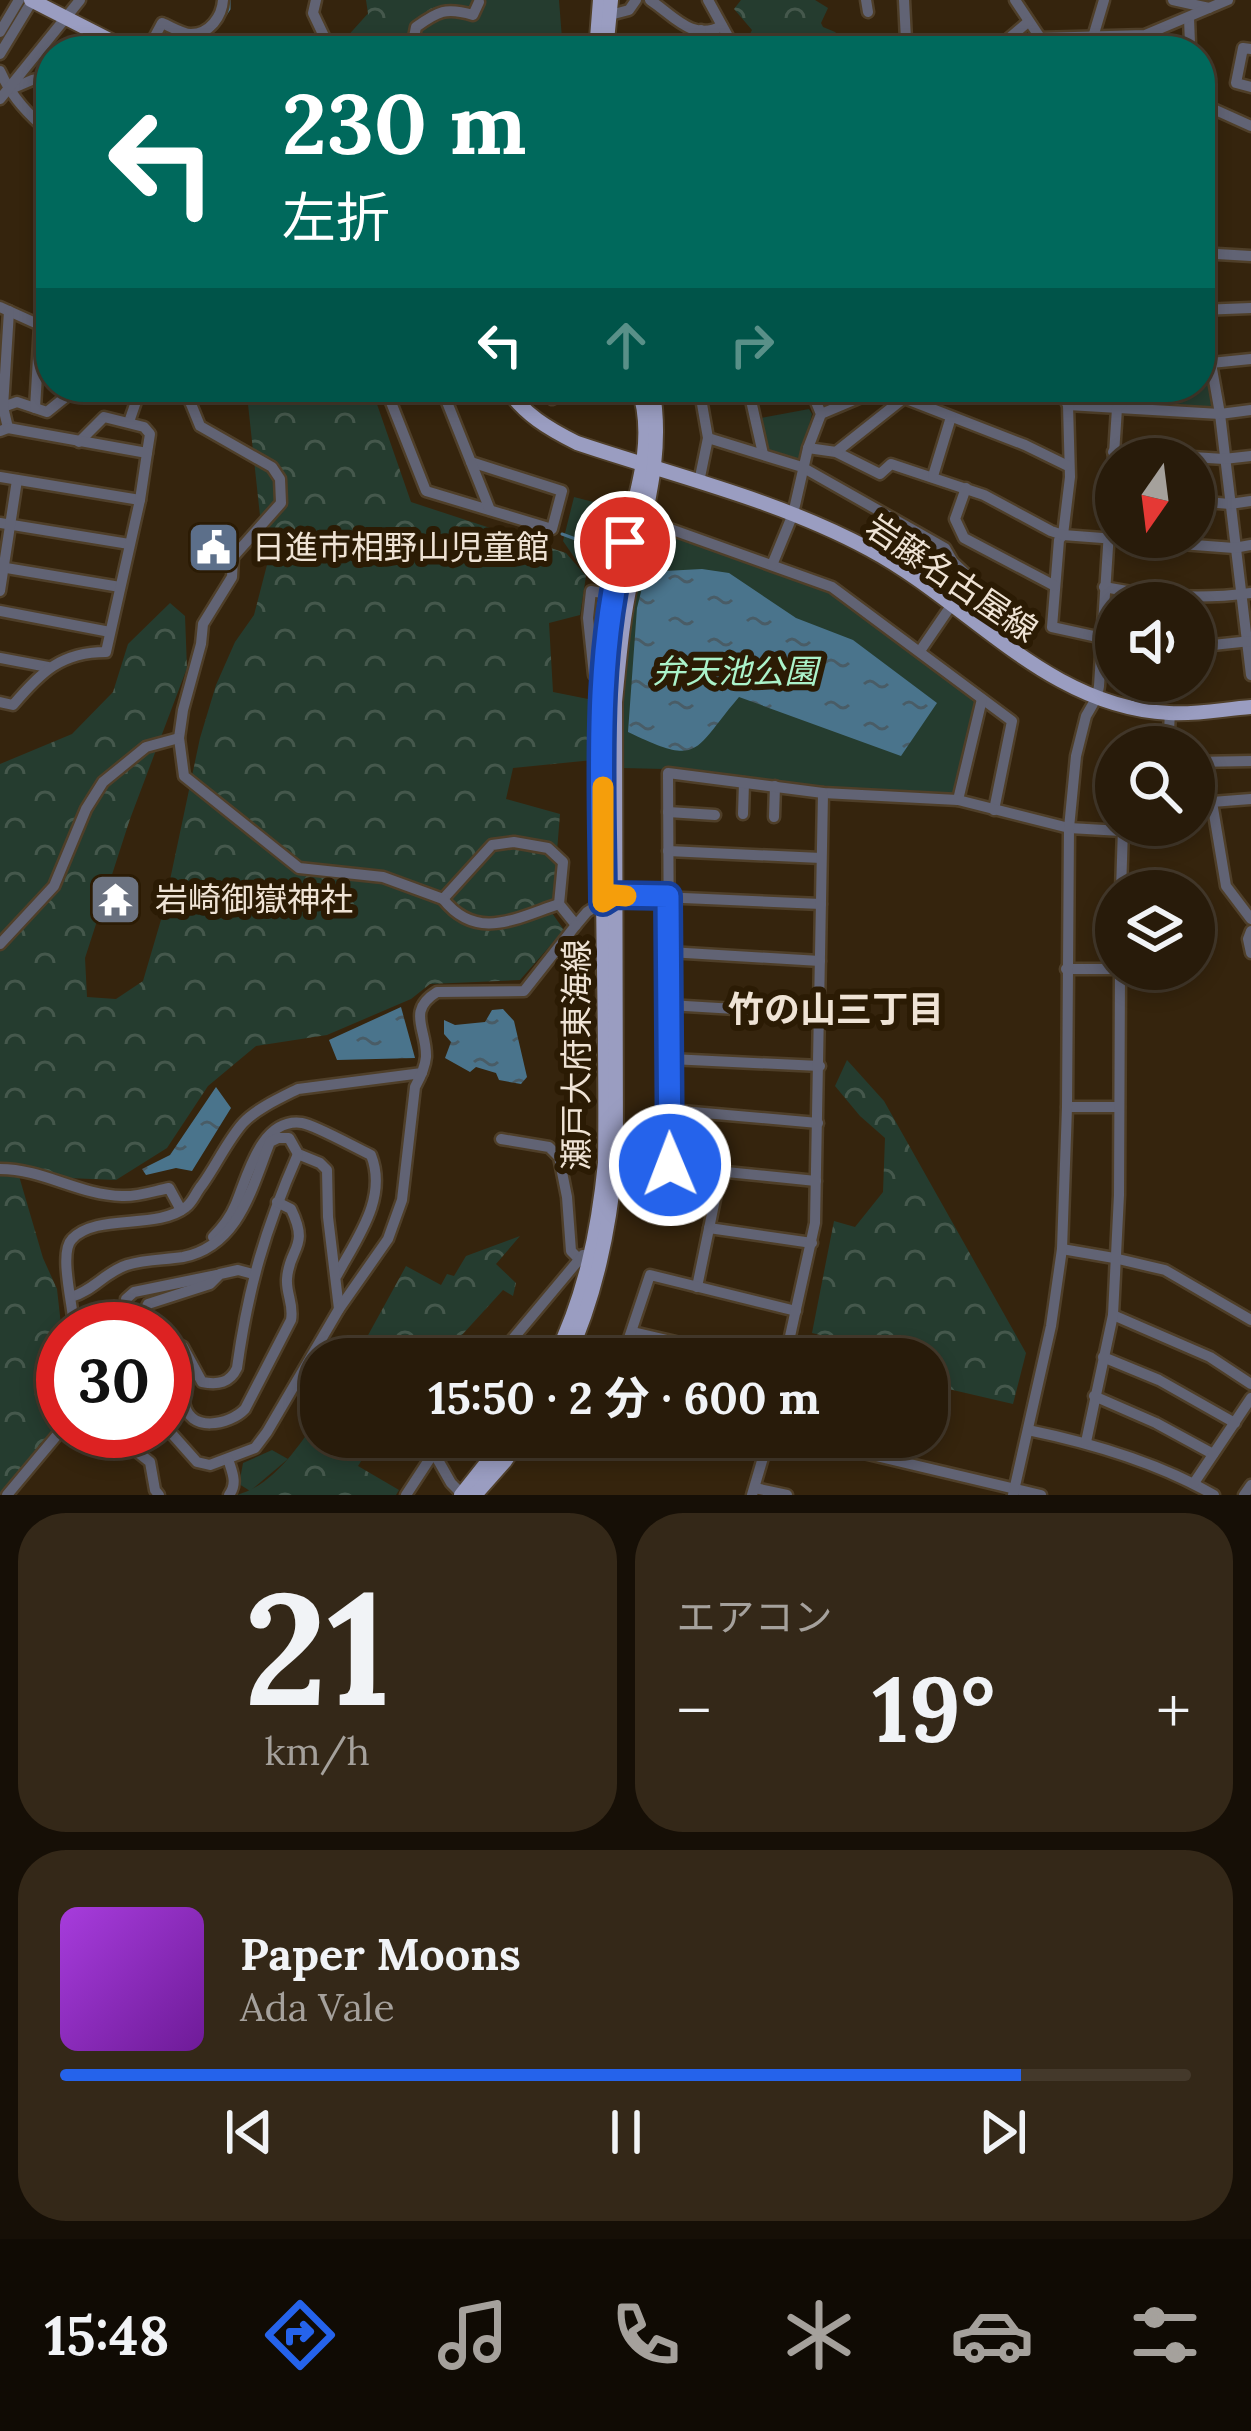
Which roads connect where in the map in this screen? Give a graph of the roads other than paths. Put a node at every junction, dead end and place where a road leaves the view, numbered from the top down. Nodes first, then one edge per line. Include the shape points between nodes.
1 (20, 0) edge
2 (32, 0) edge
3 (80, 0) edge
4 (223, 0) edge
5 (316, 0) edge
6 (600, 0) edge
7 (636, 0) edge
8 (650, 0) edge
9 (708, 0) edge
10 (904, 0) edge
11 (1015, 0) edge
12 (1104, 0) edge
13 (1173, 0) edge
14 (1228, 0) edge
15 (479, 2) edge
16 (611, 8) edge
17 (1210, 8) junction
18 (1189, 17) junction
19 (66, 18) junction
20 (1028, 22) junction
21 (722, 26) junction
22 (701, 30) junction
23 (0, 32) edge
24 (197, 32) junction
25 (51, 36) edge
26 (99, 36) edge
27 (155, 36) edge
28 (194, 36) edge
29 (324, 36) edge
30 (414, 36) edge
31 (597, 36) edge
32 (697, 36) edge
33 (728, 36) edge
34 (912, 36) edge
35 (1012, 36) edge
36 (1038, 36) edge
37 (1093, 36) edge
38 (1119, 36) edge
39 (1190, 36) edge
40 (1251, 49) edge
41 (0, 54) edge
42 (36, 55) edge
43 (0, 71) edge
44 (36, 79) edge
45 (1251, 87) edge
46 (4, 94) edge
47 (1215, 110) edge
48 (36, 121) edge
49 (1251, 127) edge
50 (1215, 254) edge
51 (1251, 256) edge
52 (1251, 308) edge
53 (5, 309) edge
54 (1215, 309) edge
55 (36, 323) edge
56 (1251, 359) edge
57 (1215, 363) edge
58 (1215, 386) edge
59 (36, 393) edge
60 (56, 402) edge
61 (136, 402) edge
62 (190, 402) edge
63 (392, 402) edge
64 (447, 402) edge
65 (519, 402) edge
66 (641, 402) edge
67 (654, 402) edge
68 (702, 402) edge
69 (751, 402) edge
70 (816, 402) edge
71 (847, 402) edge
72 (891, 402) edge
73 (922, 402) edge
74 (1066, 402) edge
75 (1070, 402) edge
76 (1123, 402) edge
77 (1068, 405) junction
78 (2, 408) edge
79 (34, 408) junction
80 (1117, 408) junction
81 (1251, 410) edge
82 (821, 414) junction
83 (1220, 414) junction
84 (951, 417) junction
85 (129, 422) junction
86 (4, 429) edge
87 (708, 437) junction
88 (1114, 438) edge
89 (79, 442) junction
90 (808, 448) junction
91 (836, 452) junction
92 (147, 454) junction
93 (763, 454) junction
94 (1251, 456) edge
95 (1215, 458) edge
96 (1224, 459) junction
97 (471, 462) junction
98 (1068, 466) junction
99 (649, 467) junction
100 (802, 467) junction
101 (933, 476) junction
102 (0, 477) edge
103 (17, 481) junction
104 (699, 482) junction
105 (966, 488) junction
106 (140, 500) junction
107 (1251, 501) edge
108 (1215, 502) edge
109 (1230, 503) junction
110 (490, 510) junction
111 (793, 514) junction
112 (645, 520) junction
113 (5, 524) edge
114 (1064, 535) junction
115 (1095, 538) edge
116 (129, 544) junction
117 (1251, 545) edge
118 (1215, 547) edge
119 (1234, 548) junction
120 (772, 565) junction
121 (2, 567) edge
122 (1055, 586) junction
123 (120, 587) junction
124 (0, 591) edge
125 (1246, 594) edge
126 (614, 595) junction
127 (1215, 597) edge
128 (952, 605) junction
129 (0, 611) edge
130 (110, 632) junction
131 (1095, 638) edge
132 (1249, 642) edge
133 (1215, 645) edge
134 (920, 651) junction
135 (0, 658) edge
136 (48, 667) junction
137 (1251, 675) edge
138 (605, 676) junction
139 (1095, 698) edge
140 (982, 699) junction
141 (1095, 700) edge
142 (0, 702) edge
143 (1116, 702) edge
144 (1251, 707) edge
145 (1170, 713) junction
146 (1169, 726) edge
147 (179, 738) junction
148 (1251, 760) edge
149 (1215, 761) edge
150 (744, 783) junction
151 (775, 786) junction
152 (823, 793) junction
153 (1251, 799) edge
154 (958, 800) junction
155 (1215, 802) edge
156 (994, 810) junction
157 (668, 812) junction
158 (743, 814) dead end
159 (715, 815) dead end
160 (774, 817) dead end
161 (1215, 820) edge
162 (1069, 828) junction
163 (1095, 828) edge
164 (668, 851) junction
165 (821, 858) junction
166 (668, 896) junction
167 (609, 898) junction
168 (443, 899) junction
169 (559, 904) junction
170 (821, 904) junction
171 (1251, 919) edge
172 (576, 925) junction
173 (1251, 931) edge
174 (0, 944) edge
175 (669, 952) junction
176 (1251, 953) edge
177 (820, 961) junction
178 (1066, 969) junction
179 (1095, 969) edge
180 (1120, 990) edge
181 (669, 1005) junction
182 (819, 1014) junction
183 (670, 1059) junction
184 (820, 1066) junction
185 (422, 1073) junction
186 (1119, 1107) junction
187 (1067, 1108) junction
188 (670, 1110) junction
189 (818, 1123) junction
190 (501, 1139) dead end
191 (298, 1154) junction
192 (616, 1161) junction
193 (670, 1165) junction
194 (0, 1169) edge
195 (721, 1169) junction
196 (816, 1181) junction
197 (277, 1202) junction
198 (181, 1210) junction
199 (709, 1228) junction
200 (812, 1243) junction
201 (594, 1246) junction
202 (1062, 1249) junction
203 (188, 1256) junction
204 (1114, 1258) junction
205 (579, 1259) junction
206 (220, 1274) junction
207 (253, 1274) junction
208 (335, 1277) junction
209 (698, 1287) junction
210 (71, 1297) junction
211 (125, 1299) dead end
212 (71, 1302) edge
213 (154, 1302) edge
214 (339, 1309) junction
215 (796, 1311) junction
216 (1113, 1316) junction
217 (1251, 1320) edge
218 (634, 1332) junction
219 (513, 1338) edge
220 (563, 1338) edge
221 (574, 1338) edge
222 (631, 1338) edge
223 (660, 1338) edge
224 (790, 1338) edge
225 (1103, 1357) junction
226 (192, 1364) edge
227 (1251, 1384) edge
228 (1094, 1396) junction
229 (1251, 1398) edge
230 (192, 1415) edge
231 (1235, 1423) junction
232 (1028, 1430) junction
233 (1086, 1442) junction
234 (1214, 1454) junction
235 (192, 1456) edge
236 (36, 1457) edge
237 (145, 1458) edge
238 (431, 1458) edge
239 (437, 1458) edge
240 (491, 1458) edge
241 (504, 1458) edge
242 (763, 1458) edge
243 (879, 1458) edge
244 (228, 1459) junction
245 (1194, 1484) junction
246 (1251, 1485) edge
247 (5, 1491) edge
248 (753, 1491) edge
249 (1014, 1492) edge
250 (159, 1495) edge
251 (229, 1495) edge
252 (406, 1495) edge
253 (462, 1495) edge
254 (475, 1495) edge
255 (787, 1495) edge
256 (1041, 1495) edge
257 (1214, 1495) edge
258 (1244, 1495) edge

1 - 23 street
2 - 19 main road
2 - 41 street
3 - 19 street
4 - 24 street via 214,24
5 - 29 street
6 - 31 main road
7 - 16 street via 629,10
8 - 22 street
9 - 21 street
10 - 34 street
11 - 20 street
12 - 37 street
13 - 17 street
14 - 17 street
15 - 30 street via 473,15 442,10
17 - 18 street
18 - 38 street
18 - 39 street
19 - 25 street
19 - 26 main road
20 - 35 street
20 - 36 street
21 - 22 street
21 - 33 street
22 - 32 street
24 - 27 street via 162,22
24 - 28 street
40 - 45 street via 1243,48 1236,83
42 - 46 street
43 - 46 street
44 - 46 street
46 - 48 street
47 - 49 street
50 - 51 street
52 - 54 street
53 - 55 street
53 - 78 street
56 - 57 street
58 - 83 street
59 - 79 street
60 - 79 street via 47,412
61 - 85 street
62 - 147 street via 200,426 272,467 281,503 232,557 232,577 203,624
63 - 110 street via 426,491
64 - 97 street
65 - 99 main road, 岩藤名古屋線 via 577,443
66 - 99 main road, 瀬戸大府東海線
67 - 99 main road, 瀬戸大府東海線
68 - 87 street
69 - 93 street
70 - 82 street
71 - 82 street
72 - 91 street
73 - 84 street
74 - 77 street
75 - 77 street
76 - 80 street
77 - 80 street
77 - 98 street
78 - 79 street
78 - 86 street
80 - 83 street
80 - 88 street
81 - 83 street
82 - 90 street
83 - 96 street
84 - 98 street
84 - 101 street
85 - 89 street via 104,417
85 - 92 street via 150,434
86 - 89 street
87 - 93 street
87 - 104 street
89 - 92 street
90 - 91 street
90 - 100 street
91 - 101 street via 880,474 891,464
92 - 106 street
93 - 100 street
94 - 96 street
95 - 96 street
96 - 109 street
97 - 110 street
97 - 110 street via 562,491 552,529
98 - 114 street
99 - 104 main road, 岩藤名古屋線
99 - 112 main road, 瀬戸大府東海線
99 - 126 main road, 瀬戸大府東海線
100 - 111 street
100 - 128 street via 945,548 970,578
101 - 105 street
102 - 103 street
103 - 106 street
103 - 113 street
104 - 111 main road, 岩藤名古屋線
105 - 114 street
105 - 122 street via 955,520 964,538
106 - 116 street
107 - 109 street
108 - 109 street
109 - 119 street
111 - 120 street
111 - 128 main road, 岩藤名古屋線 via 888,560
112 - 120 street
112 - 167 main road, 瀬戸大府東海線 via 621,632
113 - 116 street
113 - 121 street
114 - 115 street
114 - 122 street
116 - 123 street
117 - 119 street
118 - 119 street
119 - 125 street
120 - 134 street via 832,587
121 - 123 street
121 - 124 street
122 - 131 street via 1052,628
123 - 130 street
125 - 127 street
125 - 132 street
126 - 138 main road, 瀬戸大府東海線
126 - 138 street via 591,591 589,604 594,675
128 - 134 street
128 - 139 main road, 岩藤名古屋線 via 1043,672
129 - 130 street
130 - 136 street via 106,652
132 - 133 street
132 - 137 street
134 - 140 street
135 - 136 street
136 - 142 street via 13,704
138 - 167 main road, 瀬戸大府東海線
140 - 154 street
140 - 156 street via 1012,721
141 - 162 street via 1076,756
143 - 145 main road, 岩藤名古屋線
144 - 145 main road, 岩藤名古屋線
145 - 146 street
147 - 168 street via 184,776 299,868 382,877
147 - 174 street via 146,747 104,782 54,886
148 - 149 street
150 - 151 street
150 - 157 street via 668,773
150 - 158 street
151 - 152 street
151 - 160 street
152 - 154 street
152 - 165 street
153 - 155 street
154 - 156 street
156 - 162 street
157 - 159 street
157 - 164 street
161 - 171 street via 1226,886
162 - 163 street
162 - 178 street
164 - 165 street
164 - 166 street
165 - 170 street
166 - 167 street
166 - 170 street
166 - 175 street
167 - 172 street
167 - 192 main road, 瀬戸大府東海線
167 - 201 main road, 瀬戸大府東海線 via 605,1163
168 - 169 street via 473,923
168 - 169 street via 492,845 514,842 548,848 563,862
169 - 172 street
170 - 177 street
172 - 185 street via 524,991 437,992 425,999
173 - 176 street
175 - 177 street
175 - 181 street
177 - 182 street
178 - 179 street
178 - 187 street
180 - 186 street
181 - 182 street
181 - 183 street
182 - 184 street
183 - 184 street
183 - 188 street
184 - 189 street
185 - 198 street via 280,1098 244,1122
185 - 214 street via 402,1200 388,1239
186 - 187 street
186 - 204 street
187 - 202 street
188 - 189 street
188 - 193 street
189 - 196 street
190 - 205 street via 549,1147 560,1157 571,1250
191 - 197 street
191 - 203 street via 289,1138 270,1142 231,1229
191 - 208 street via 326,1170
192 - 193 street
192 - 221 main road, 瀬戸大府東海線 via 602,1258
193 - 195 street
194 - 198 street via 124,1197 169,1188
195 - 196 street
195 - 199 street
196 - 200 street
197 - 207 street
197 - 230 street via 291,1209 300,1235 286,1275 291,1320 236,1419 203,1424
198 - 210 street via 74,1237 66,1254
199 - 200 street
199 - 209 street
200 - 215 street
201 - 205 street
201 - 220 main road, 瀬戸大府東海線
202 - 204 street
202 - 232 street
203 - 208 street via 233,1212 268,1137 301,1123 371,1155 378,1172 368,1217
203 - 210 street via 124,1265
204 - 216 street
204 - 217 street via 1165,1270
205 - 219 street
206 - 207 street
206 - 211 street
206 - 213 street
207 - 226 street via 232,1378 202,1382
208 - 214 street
209 - 215 street
209 - 218 street via 650,1275
210 - 212 street
214 - 244 street via 267,1432 255,1448
215 - 224 street
216 - 225 street
216 - 227 street via 1210,1357
218 - 222 street
218 - 223 street
225 - 228 street
225 - 231 street
228 - 233 street
228 - 234 street
229 - 231 street
231 - 234 street
232 - 233 street
232 - 249 street
233 - 245 street
234 - 245 street
235 - 244 street via 210,1465
236 - 247 street
237 - 250 street
238 - 252 street
239 - 253 street
240 - 253 main road
241 - 254 main road
242 - 248 street
243 - 249 street
244 - 251 street via 235,1480
245 - 257 street
246 - 258 street
248 - 255 street
249 - 256 street

